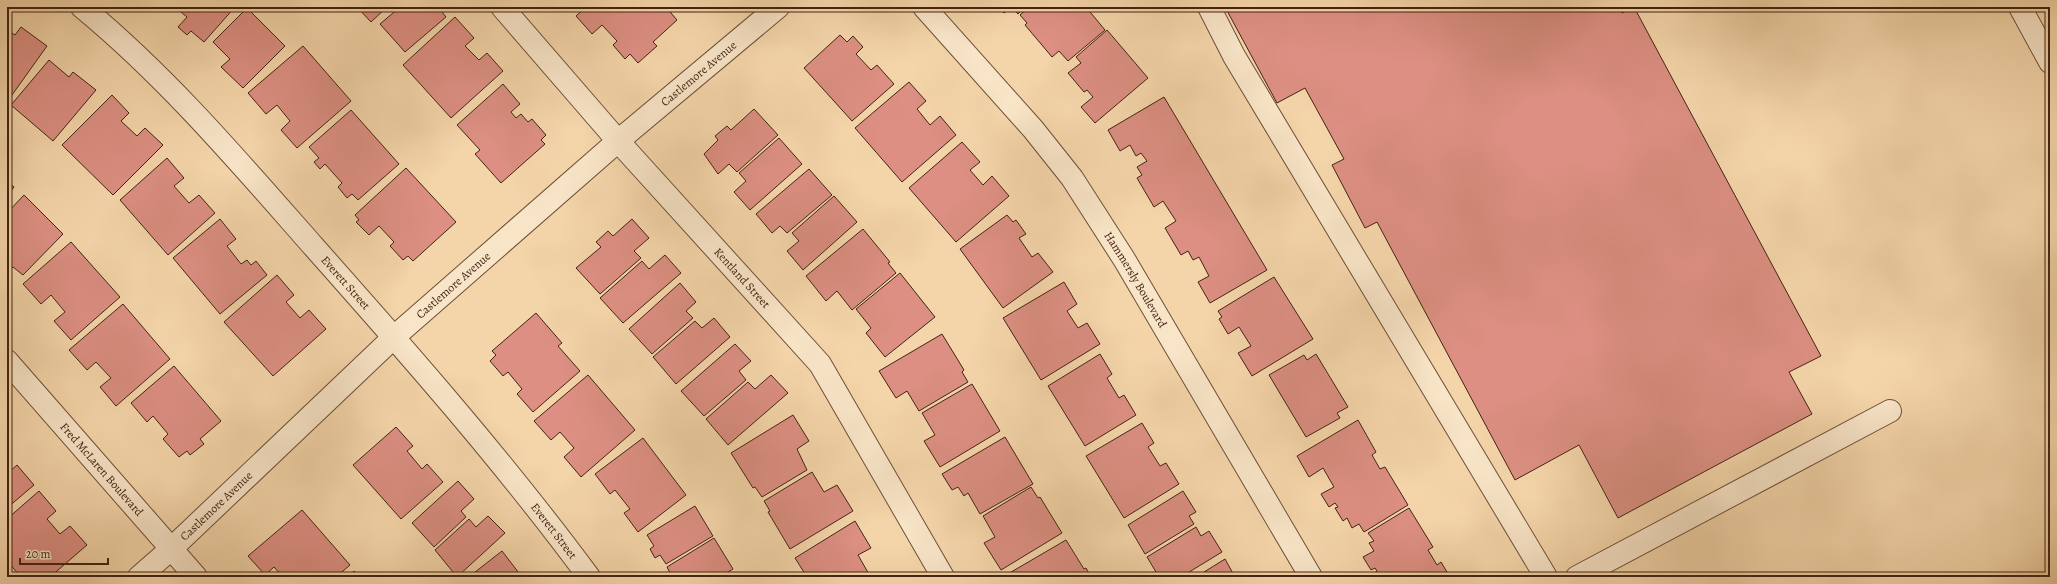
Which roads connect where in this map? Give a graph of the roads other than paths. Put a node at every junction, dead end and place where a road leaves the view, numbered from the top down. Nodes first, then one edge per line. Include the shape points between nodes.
1 (82, 7) edge
2 (502, 7) edge
3 (778, 7) edge
4 (924, 7) edge
5 (1209, 7) edge
6 (2020, 7) edge
7 (2050, 62) edge
8 (618, 141) junction
9 (394, 337) junction
10 (7, 361) edge
11 (1890, 411) dead end
12 (171, 549) junction
13 (139, 577) edge
14 (196, 577) edge
15 (589, 577) edge
16 (943, 577) edge
17 (1311, 577) edge
18 (1546, 577) edge
19 (1578, 577) edge

1 - 9 street, Everett Street via 190,106
2 - 8 street, Kentland Street
3 - 8 street, Castlemore Avenue
4 - 17 street, Hammersly Boulevard via 1033,129 1072,178 1124,259
5 - 18 street via 1234,56
6 - 7 street
8 - 9 street, Castlemore Avenue
8 - 16 street, Kentland Street via 820,364
9 - 12 street, Castlemore Avenue
9 - 15 street, Everett Street via 552,526
10 - 12 street, Fred McLaren Boulevard
11 - 19 street
12 - 13 street, Castlemore Avenue
12 - 14 street, Fred McLaren Boulevard

